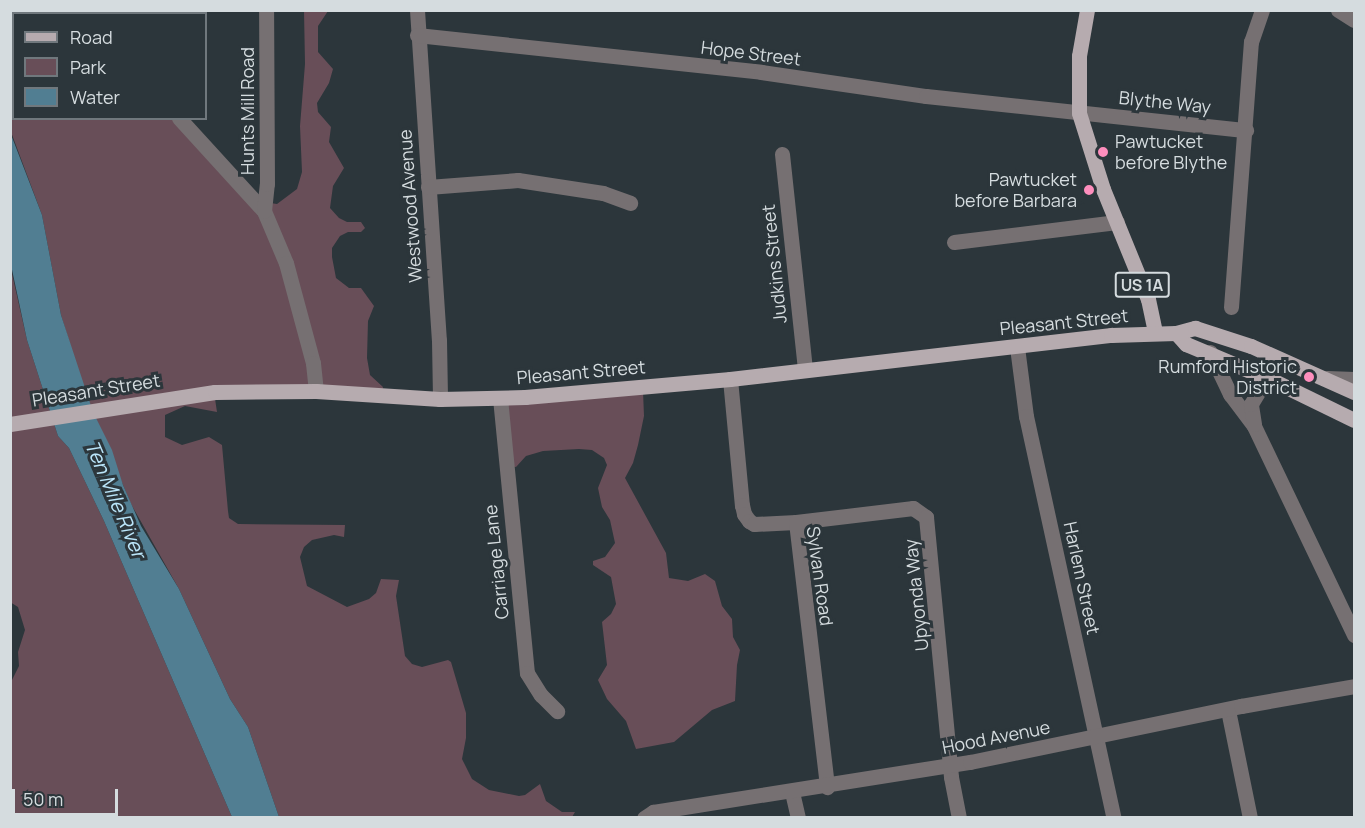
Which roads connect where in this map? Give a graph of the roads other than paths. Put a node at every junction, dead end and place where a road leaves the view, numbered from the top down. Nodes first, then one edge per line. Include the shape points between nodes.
1 (266, 10) edge
2 (417, 10) edge
3 (1087, 10) edge
4 (1262, 10) edge
5 (1338, 10) edge
6 (1354, 20) edge
7 (417, 35) junction
8 (1079, 113) junction
9 (181, 120) edge
10 (1246, 130) junction
11 (782, 154) dead end
12 (428, 187) junction
13 (630, 203) dead end
14 (264, 211) junction
15 (1117, 222) junction
16 (954, 242) dead end
17 (1231, 307) dead end
18 (1155, 332) junction
19 (1176, 333) junction
20 (1017, 347) junction
21 (1210, 352) junction
22 (805, 370) junction
23 (1327, 378) junction
24 (730, 379) junction
25 (1354, 379) edge
26 (1274, 381) junction
27 (316, 391) junction
28 (1354, 392) edge
29 (500, 398) junction
30 (440, 399) junction
31 (1354, 420) edge
32 (10, 424) edge
33 (1254, 426) junction
34 (796, 522) junction
35 (1354, 635) edge
36 (1354, 686) edge
37 (1228, 710) junction
38 (557, 711) dead end
39 (1097, 737) junction
40 (952, 765) junction
41 (826, 787) junction
42 (792, 792) junction
43 (644, 817) edge
44 (798, 818) edge
45 (959, 818) edge
46 (1114, 818) edge
47 (1250, 818) edge

1 - 14 street, Hunts Mill Road
2 - 7 street, Westwood Avenue
3 - 8 main road, US 1A via 1079,56
4 - 10 street via 1251,42
5 - 6 street
7 - 8 street, Hope Street via 761,72
7 - 12 street, Westwood Avenue
8 - 10 street, Blythe Way
8 - 15 main road, US 1A
9 - 14 street, Hunts Mill Road
10 - 17 street
11 - 22 street, Judkins Street
12 - 13 street via 518,180 603,193
12 - 30 street, Westwood Avenue
14 - 27 street, Hunts Mill Road via 286,263 313,363
15 - 16 street
15 - 18 main road, US 1A via 1148,299
18 - 19 main road, Pleasant Street
18 - 20 main road, Pleasant Street
19 - 21 main road via 1186,344
19 - 23 main road, Pleasant Street via 1195,328 1251,346
20 - 22 main road, Pleasant Street
20 - 39 street, Harlem Street via 1026,416
21 - 26 main road
21 - 33 street via 1230,394
22 - 24 main road, Pleasant Street
23 - 25 street
23 - 28 main road, Pleasant Street
24 - 29 main road, Pleasant Street
24 - 34 street, Sylvan Road via 744,514 754,524
26 - 31 main road
26 - 33 street via 1260,389 1251,404
27 - 30 main road, Pleasant Street
27 - 32 main road, Pleasant Street via 215,392
29 - 30 main road, Pleasant Street
29 - 38 street, Carriage Lane via 527,673
33 - 35 street
34 - 40 street, Upyonda Way via 913,508 926,518
34 - 41 street, Sylvan Road
36 - 37 street, Hood Avenue
37 - 39 street, Hood Avenue
37 - 47 street
39 - 40 street, Hood Avenue
39 - 46 street, Harlem Street
40 - 41 street, Hood Avenue
40 - 45 street, Upyonda Way
41 - 42 street, Hood Avenue
42 - 43 street, Hood Avenue via 653,812
42 - 44 street

